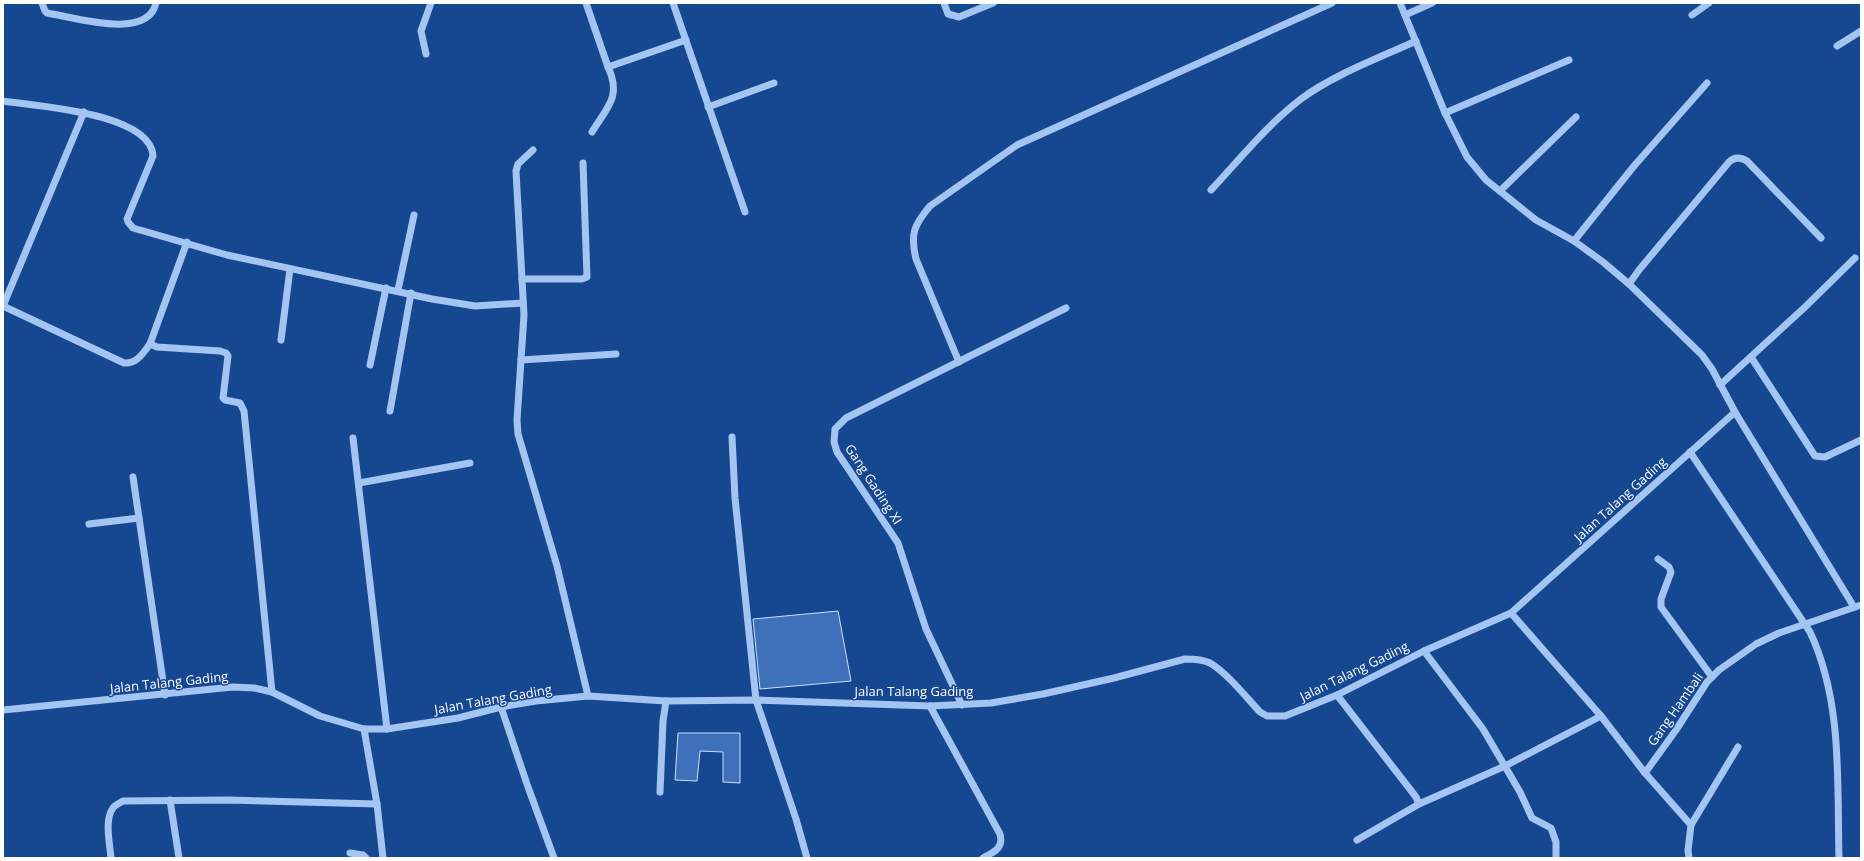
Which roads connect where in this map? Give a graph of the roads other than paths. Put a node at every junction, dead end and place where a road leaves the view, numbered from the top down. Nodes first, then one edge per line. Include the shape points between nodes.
1 (42, 3) edge
2 (156, 3) edge
3 (431, 3) edge
4 (586, 3) edge
5 (673, 3) edge
6 (944, 3) edge
7 (993, 3) edge
8 (1332, 3) edge
9 (1400, 3) edge
10 (1432, 3) edge
11 (1709, 3) edge
12 (1405, 15) junction
13 (1692, 15) dead end
14 (1861, 31) edge
15 (686, 40) junction
16 (1416, 41) junction
17 (1837, 46) dead end
18 (426, 54) dead end
19 (1569, 60) dead end
20 (608, 67) junction
21 (774, 83) dead end
22 (1707, 83) dead end
23 (3, 101) edge
24 (708, 107) junction
25 (84, 112) junction
26 (1445, 113) junction
27 (1576, 117) dead end
28 (592, 132) dead end
29 (533, 150) dead end
30 (583, 163) dead end
31 (1211, 190) dead end
32 (1500, 191) junction
33 (745, 212) dead end
34 (414, 215) dead end
35 (1821, 238) dead end
36 (1574, 241) junction
37 (187, 242) junction
38 (1855, 258) dead end
39 (290, 269) junction
40 (522, 279) junction
41 (1629, 284) junction
42 (386, 288) junction
43 (398, 290) junction
44 (411, 294) junction
45 (523, 304) junction
46 (3, 306) edge
47 (1066, 308) dead end
48 (281, 340) dead end
49 (150, 344) junction
50 (616, 354) dead end
51 (1751, 357) junction
52 (521, 360) junction
53 (959, 362) junction
54 (370, 365) dead end
55 (1720, 384) junction
56 (390, 411) dead end
57 (1735, 412) junction
58 (732, 437) dead end
59 (353, 438) dead end
60 (1861, 440) edge
61 (1690, 452) junction
62 (470, 463) dead end
63 (133, 477) dead end
64 (358, 483) junction
65 (139, 518) junction
66 (89, 524) dead end
67 (1658, 559) dead end
68 (1858, 606) edge
69 (1510, 613) junction
70 (1804, 624) junction
71 (1424, 651) junction
72 (1712, 677) junction
73 (272, 692) junction
74 (165, 695) junction
75 (1337, 695) junction
76 (588, 696) junction
77 (756, 700) junction
78 (666, 701) junction
79 (962, 705) junction
80 (930, 706) junction
81 (501, 707) junction
82 (3, 710) edge
83 (1601, 716) junction
84 (387, 729) junction
85 (364, 730) junction
86 (1738, 747) dead end
87 (1505, 766) junction
88 (1645, 773) junction
89 (660, 792) dead end
90 (170, 800) junction
91 (377, 804) junction
92 (1419, 804) junction
93 (1691, 825) junction
94 (1357, 840) dead end
95 (350, 854) dead end
96 (111, 858) edge
97 (179, 858) edge
98 (366, 858) edge
99 (383, 858) edge
100 (554, 858) edge
101 (807, 858) edge
102 (983, 858) edge
103 (1556, 858) edge
104 (1689, 858) edge
105 (1839, 858) edge

1 - 2 street via 47,13 116,24 133,23 144,19 152,13
3 - 18 street via 421,31
4 - 20 street
5 - 15 street
6 - 7 street via 948,14 959,17
8 - 53 street via 1018,145 930,206 914,231 912,244
9 - 12 street
10 - 12 street
11 - 13 street
12 - 16 street
14 - 17 street
15 - 20 street
15 - 24 street
16 - 26 street
16 - 31 street via 1328,82 1302,98 1279,118
19 - 26 street
20 - 28 street via 613,78 614,94
21 - 24 street
22 - 36 street via 1634,166
23 - 25 street
24 - 33 street
25 - 37 street via 136,131 151,145 153,156 127,219 130,225 133,228
25 - 46 street
26 - 32 street via 1467,157 1486,180
27 - 32 street
29 - 40 street via 518,164 516,170
30 - 40 street via 587,277
32 - 36 street via 1536,220
34 - 43 street
35 - 41 street via 1747,161 1734,158 1638,270
36 - 41 street
37 - 39 street
37 - 49 street
38 - 51 street
39 - 42 street
39 - 48 street
40 - 45 street
41 - 55 street via 1702,355
42 - 43 street
42 - 54 street
43 - 44 street
44 - 45 street via 475,306
44 - 56 street
45 - 52 street
46 - 49 street via 124,363 134,362
47 - 53 street, Gang Gading XI
49 - 73 street via 164,348 220,351 228,356 222,398 240,403 244,411
50 - 52 street
51 - 55 street
51 - 60 street via 1815,456 1825,457
52 - 76 street via 518,434 558,566
53 - 79 street, Gang Gading XI via 846,418 835,429 833,435 836,452 898,543 926,629
55 - 57 street
57 - 61 street, Jalan Talang Gading
57 - 68 street
58 - 77 street via 735,498
59 - 64 street
61 - 69 street, Jalan Talang Gading
61 - 70 street
62 - 64 street
63 - 65 street
64 - 84 street
65 - 66 street
65 - 74 street
67 - 72 street via 1669,567 1671,572 1661,599 1661,608
68 - 70 street, Gang Hambali
69 - 71 street, Jalan Talang Gading
69 - 83 street
70 - 72 street, Gang Hambali via 1756,644
70 - 105 street via 1817,646 1833,710
71 - 75 street, Jalan Talang Gading
71 - 87 street via 1483,729
72 - 88 street, Gang Hambali
73 - 74 street, Jalan Talang Gading via 233,687
73 - 85 street, Jalan Talang Gading via 320,716
74 - 82 street, Jalan Talang Gading
75 - 79 street, Jalan Talang Gading via 1285,716 1268,716 1260,712 1210,663 1185,659 1044,694
75 - 92 street
76 - 78 street, Jalan Talang Gading
76 - 81 street, Jalan Talang Gading
77 - 78 street, Jalan Talang Gading
77 - 80 street, Jalan Talang Gading
77 - 101 street
78 - 89 street
79 - 80 street, Jalan Talang Gading
80 - 102 street via 1000,834 1002,842 999,848
81 - 84 street, Jalan Talang Gading via 458,718
81 - 100 street
83 - 87 street
83 - 88 street
84 - 85 street, Jalan Talang Gading
85 - 91 street
86 - 93 street
87 - 92 street
87 - 103 street via 1532,818 1545,824 1554,833
88 - 93 street
90 - 91 street
90 - 96 street via 123,801 113,808 109,823
90 - 97 street
91 - 99 street
92 - 94 street
93 - 104 street
95 - 98 street via 363,855

